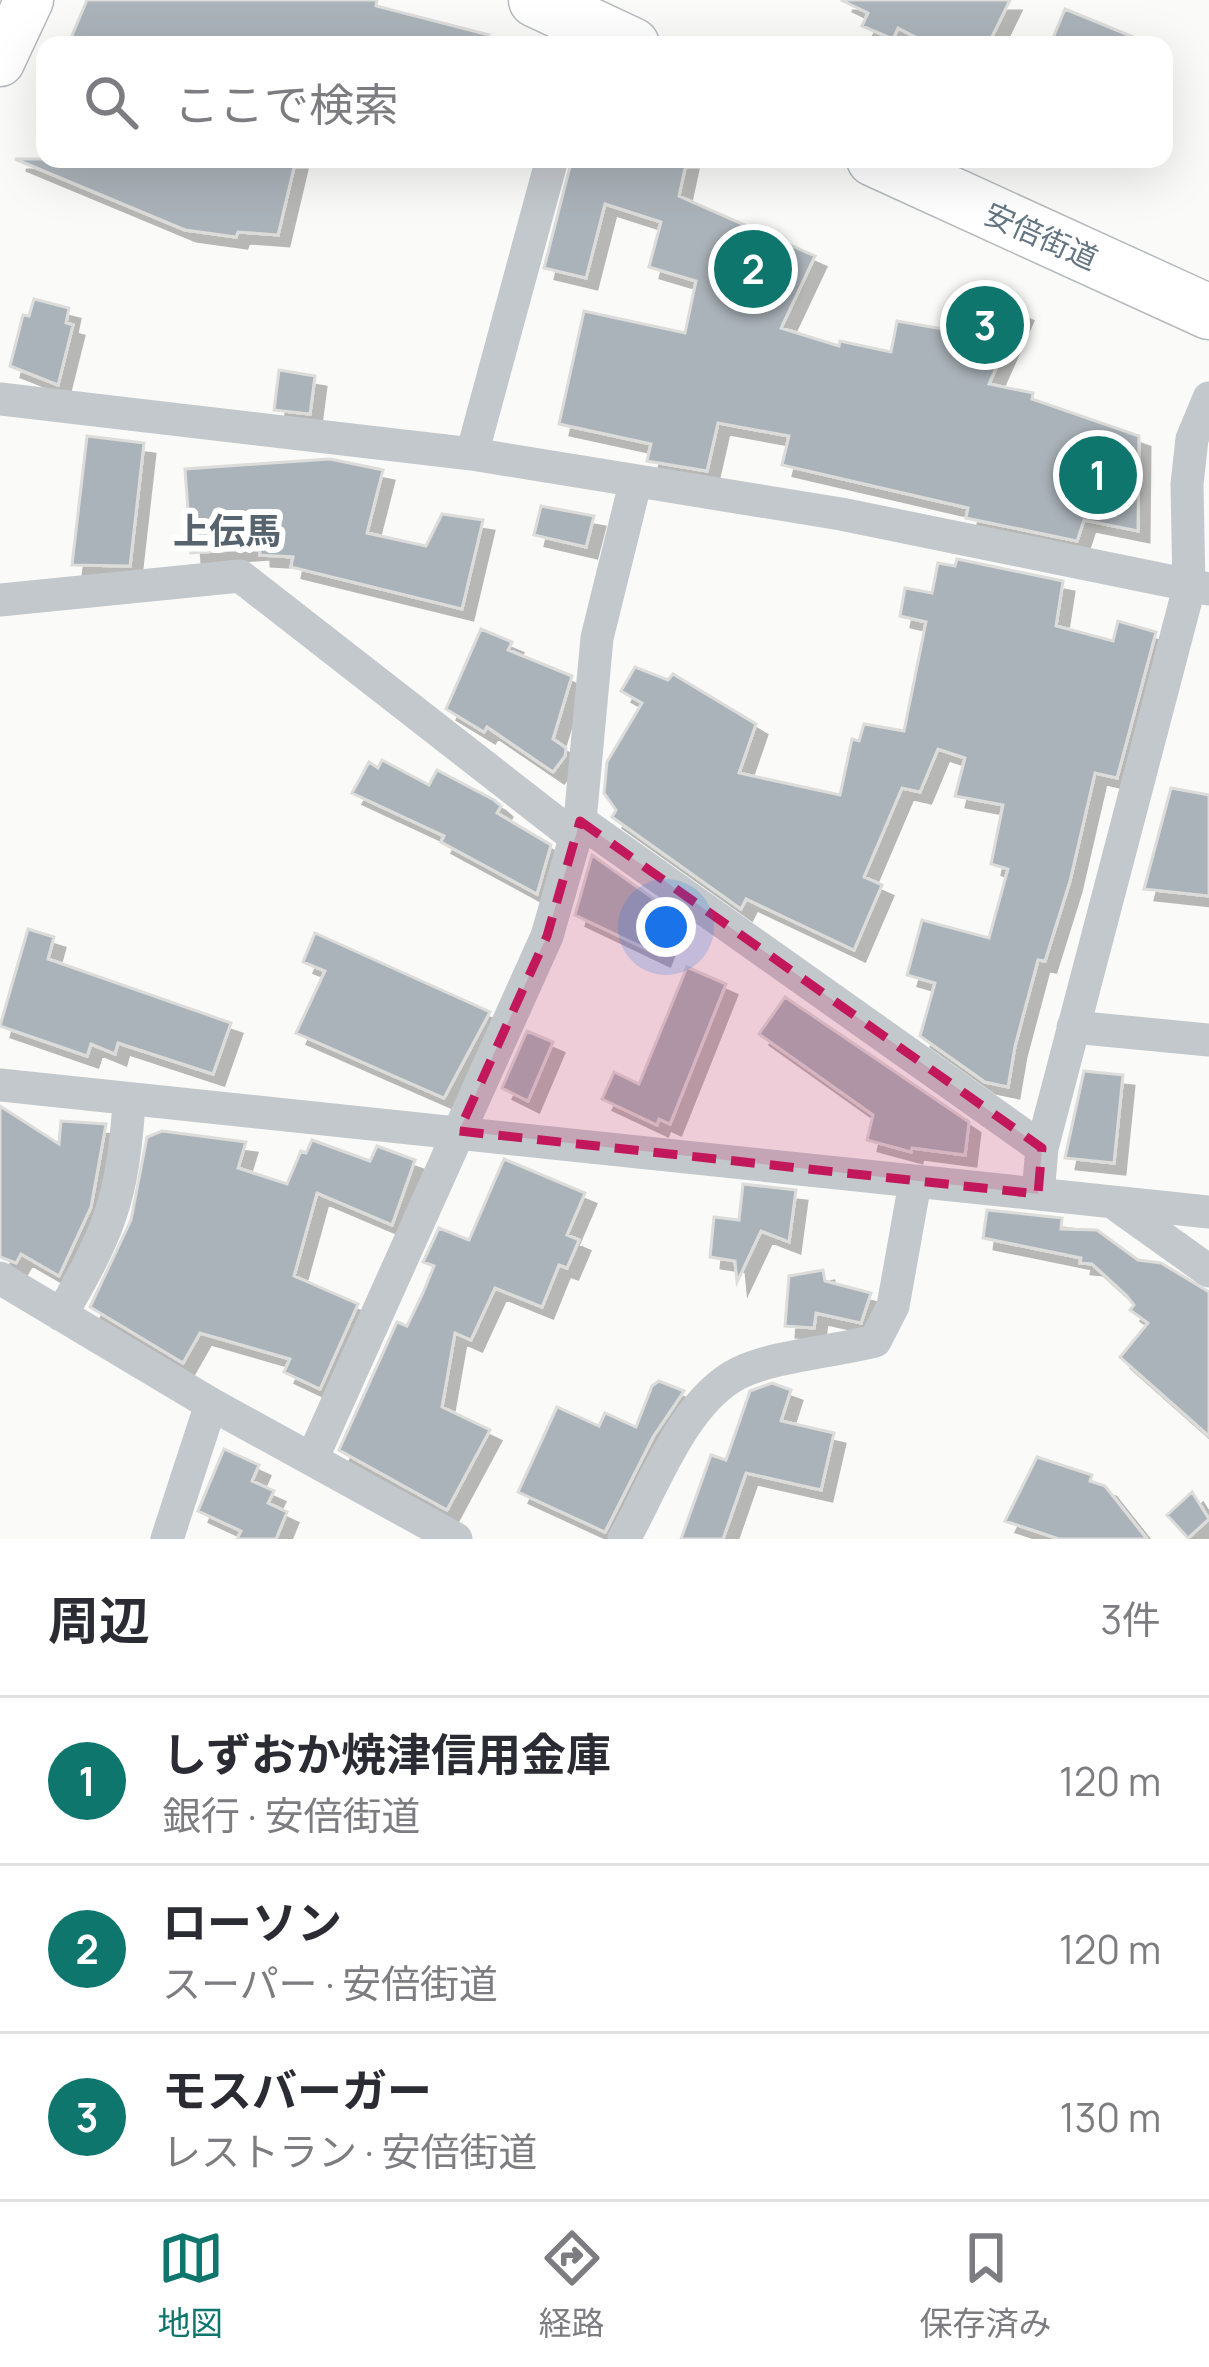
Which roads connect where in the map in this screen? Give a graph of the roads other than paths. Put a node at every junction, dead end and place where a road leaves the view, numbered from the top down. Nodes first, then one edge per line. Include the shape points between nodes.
1 (29, 0) edge
2 (536, 0) edge
3 (604, 29) edge
4 (0, 62) edge
5 (550, 168) edge
6 (894, 168) edge
7 (1209, 312) edge
8 (1209, 398) edge
9 (0, 399) edge
10 (472, 454) junction
11 (635, 484) junction
12 (1199, 588) edge
13 (0, 600) edge
14 (578, 829) junction
15 (1073, 1027) junction
16 (1209, 1040) edge
17 (0, 1085) edge
18 (129, 1102) junction
19 (458, 1132) junction
20 (1042, 1148) junction
21 (915, 1183) junction
22 (1038, 1194) junction
23 (1118, 1206) junction
24 (1209, 1212) edge
25 (1209, 1271) edge
26 (0, 1278) edge
27 (61, 1315) junction
28 (211, 1404) junction
29 (312, 1459) junction
30 (167, 1539) edge
31 (456, 1539) edge
32 (624, 1539) edge

1 - 4 street
2 - 3 main road
5 - 10 street
6 - 7 main road, 安倍街道
8 - 12 street via 1192,439 1187,484
9 - 10 street
10 - 11 street
11 - 12 street via 842,514
11 - 14 street via 596,638
12 - 15 street
13 - 14 street via 240,576
14 - 19 street via 547,936
14 - 20 street
15 - 16 street
15 - 20 street
17 - 18 street
18 - 19 street
18 - 27 street via 124,1177 102,1244
19 - 21 street
19 - 29 street
20 - 22 street
21 - 22 street
21 - 32 street via 892,1306 874,1341 740,1373 685,1430
22 - 23 street
23 - 24 street
23 - 25 street
26 - 27 street
27 - 28 street
28 - 29 street
28 - 30 street
29 - 31 street

